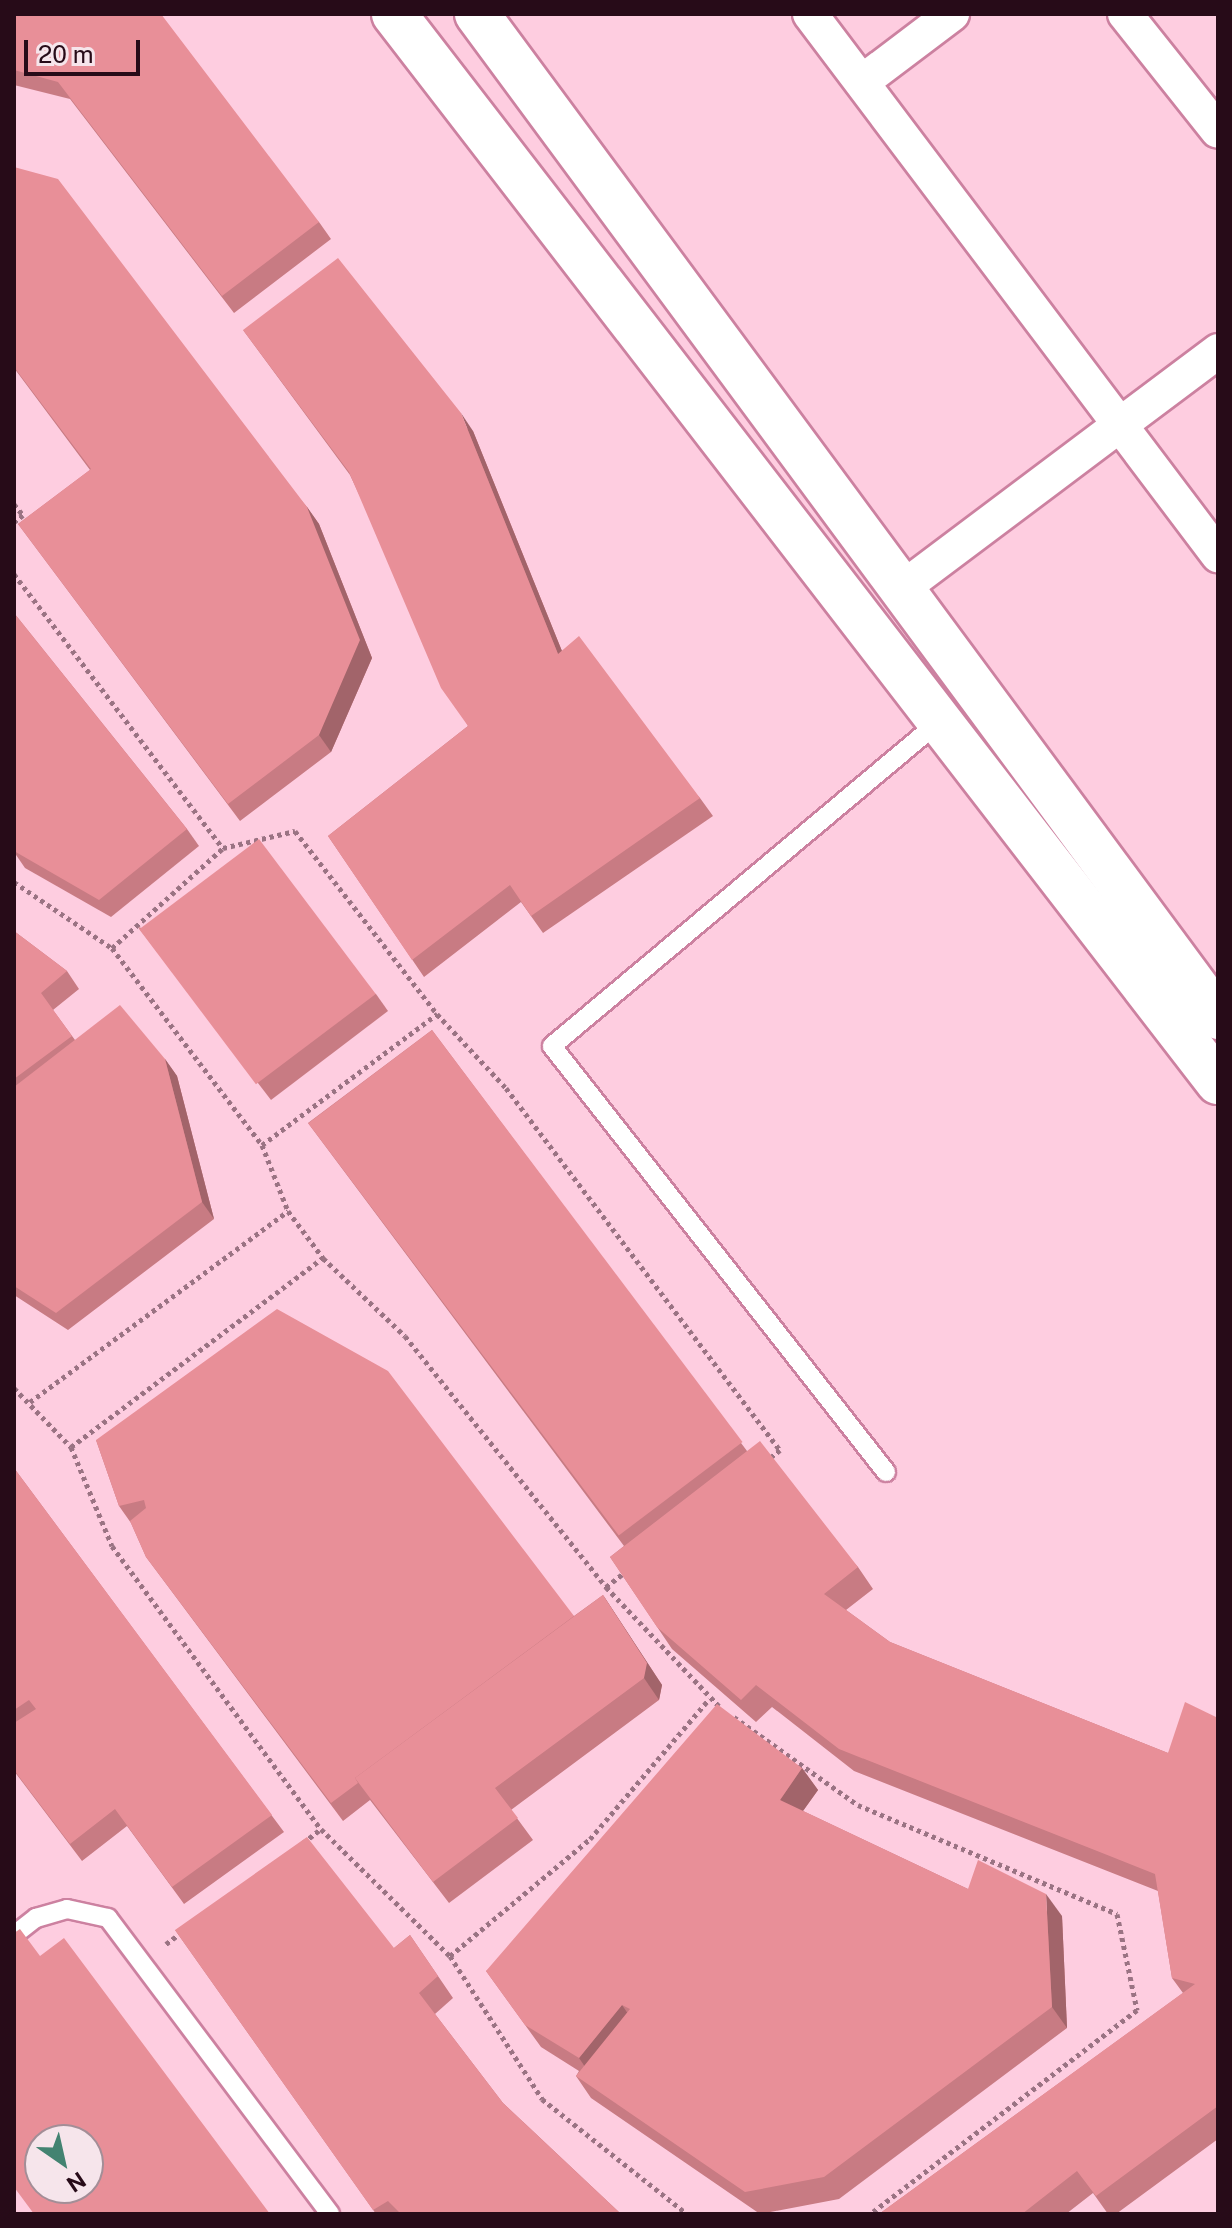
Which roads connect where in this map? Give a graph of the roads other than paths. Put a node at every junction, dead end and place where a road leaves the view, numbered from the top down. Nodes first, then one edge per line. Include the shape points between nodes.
1 (394, 14) edge
2 (477, 14) edge
3 (810, 14) edge
4 (952, 14) edge
5 (1125, 14) edge
6 (862, 82) junction
7 (1218, 131) edge
8 (1218, 351) edge
9 (1120, 422) junction
10 (1218, 555) edge
11 (904, 587) junction
12 (941, 720) junction
13 (1218, 1017) edge
14 (1218, 1082) edge
15 (886, 1472) dead end
16 (14, 1935) edge
17 (330, 2214) edge

1 - 12 street
2 - 11 street
3 - 6 street
4 - 6 street
5 - 7 street
6 - 9 street
8 - 9 street
9 - 10 street
9 - 11 street
11 - 13 street
12 - 14 street
12 - 15 lane via 552,1046
16 - 17 lane via 36,1918 67,1909 108,1918

